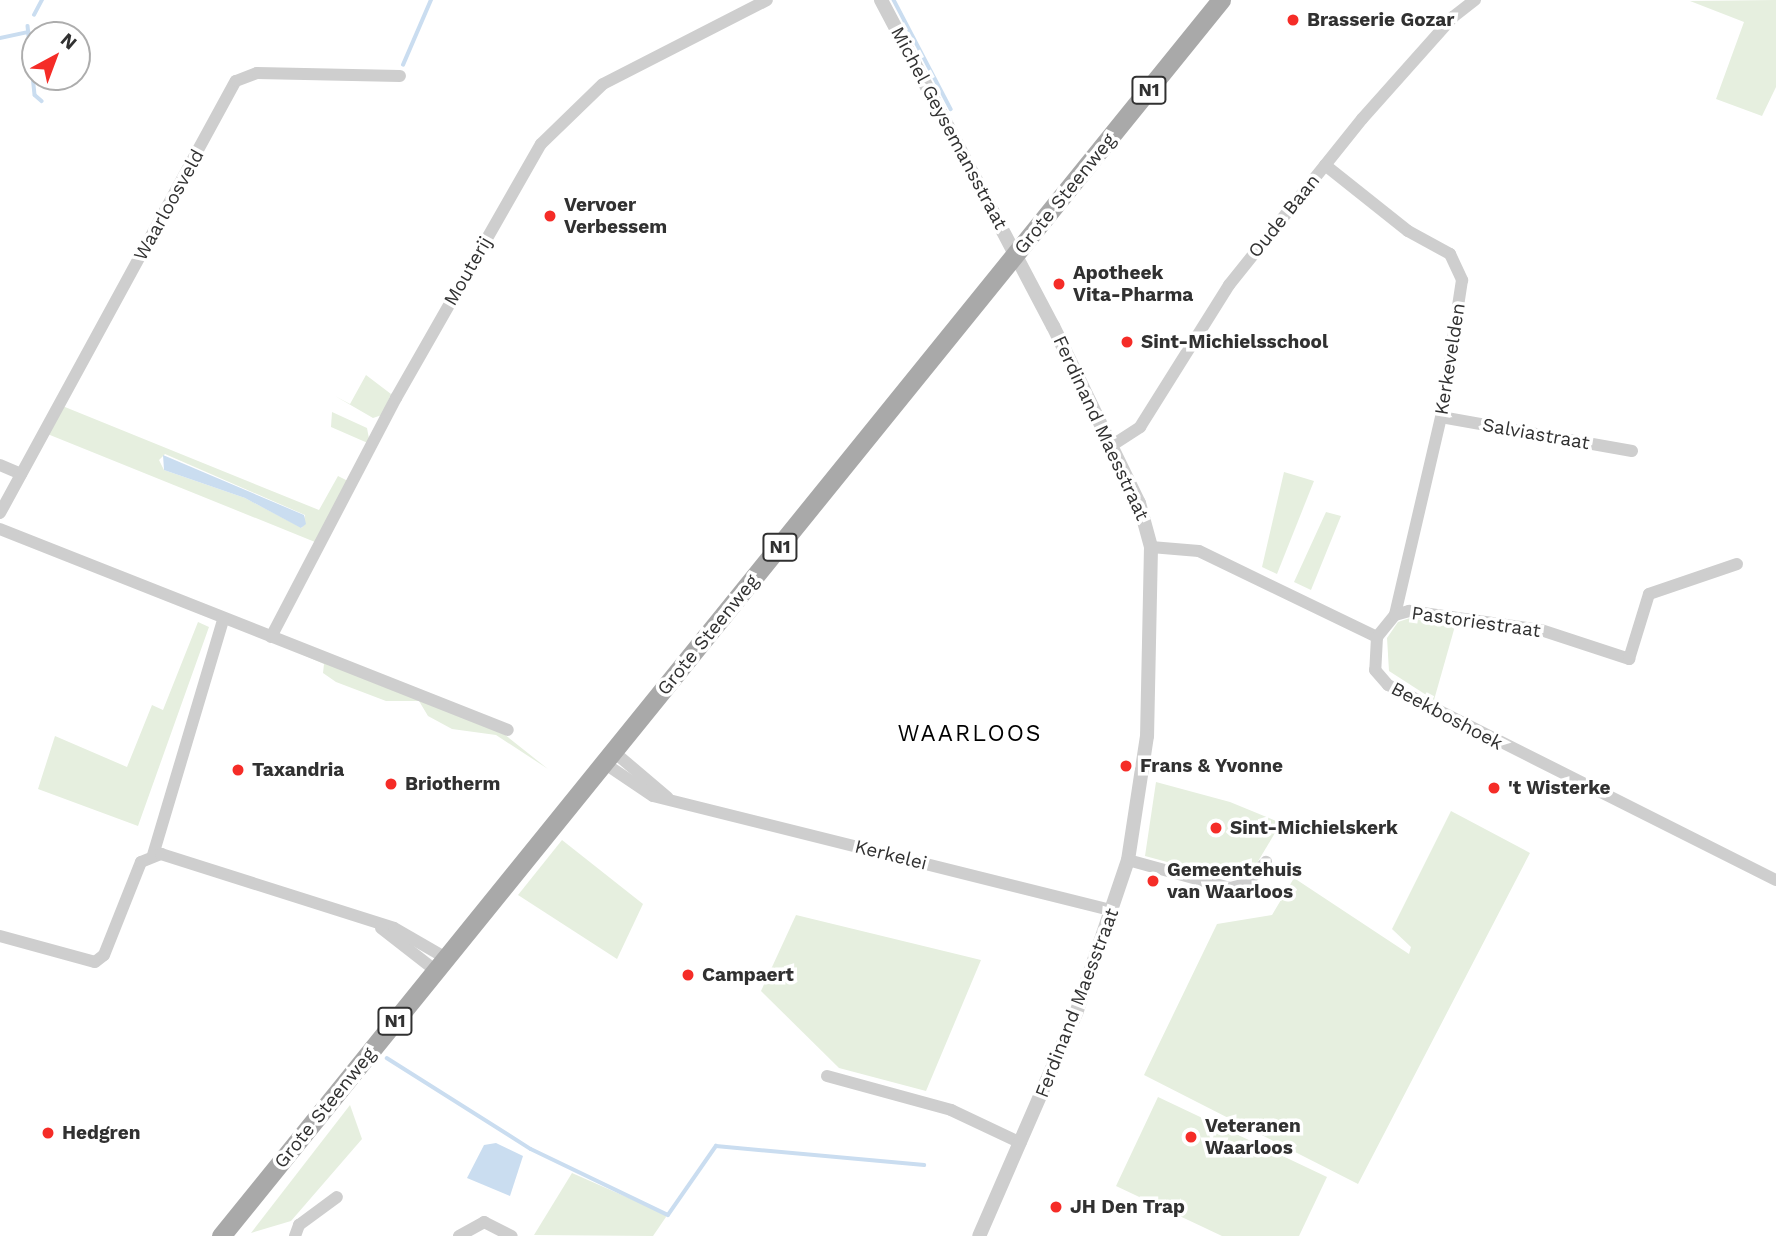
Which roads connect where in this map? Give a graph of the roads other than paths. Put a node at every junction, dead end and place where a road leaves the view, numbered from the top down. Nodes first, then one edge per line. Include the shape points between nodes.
1 (767, 0) edge
2 (881, 0) edge
3 (1221, 0) edge
4 (1475, 0) edge
5 (400, 76) dead end
6 (1325, 165) junction
7 (1016, 255) junction
8 (1441, 417) junction
9 (1111, 446) junction
10 (1632, 451) dead end
11 (0, 465) edge
12 (21, 474) junction
13 (0, 513) edge
14 (0, 529) edge
15 (1151, 547) junction
16 (1737, 564) dead end
17 (1395, 615) junction
18 (223, 620) junction
19 (271, 637) junction
20 (1377, 637) junction
21 (508, 730) dead end
22 (609, 757) junction
23 (153, 855) junction
24 (1128, 860) junction
25 (1266, 862) dead end
26 (1776, 880) edge
27 (1114, 911) junction
28 (0, 936) edge
29 (441, 965) junction
30 (827, 1076) dead end
31 (1021, 1143) junction
32 (337, 1197) dead end
33 (220, 1236) edge
34 (295, 1236) edge
35 (459, 1236) edge
36 (512, 1236) edge
37 (979, 1236) edge

1 - 19 street, Mouterij via 603,84 558,122 396,398
2 - 7 street, Michel Geysemansstraat
3 - 7 main road, Grote Steenweg / N1
4 - 6 street, Oude Baan via 1453,17
5 - 12 street, Waarloosveld via 257,73 236,80
6 - 8 street, Kerkevelden via 1458,264 1462,280
6 - 9 street, Oude Baan via 1229,285 1140,427
7 - 9 street, Ferdinand Maesstraat
7 - 22 main road, Grote Steenweg / N1
8 - 10 street, Salviastraat
8 - 17 street, Kerkevelden
9 - 15 street, Ferdinand Maesstraat via 1144,515
11 - 12 street
12 - 13 street, Waarloosveld
14 - 18 street
15 - 20 street via 1199,551
15 - 24 street, Ferdinand Maesstraat via 1147,736
16 - 17 street, Pastoriestraat via 1649,594 1629,659 1489,620
17 - 20 street, Pastoriestraat
18 - 19 street
18 - 23 street
19 - 21 street
20 - 26 street, Beekboshoek via 1375,670 1388,685
22 - 27 street, Kerkelei via 653,796
22 - 29 main road, Grote Steenweg / N1
23 - 28 street via 134,873 104,954 95,962
23 - 29 street via 170,855 375,924
24 - 25 street via 1230,888 1246,884
24 - 27 street, Ferdinand Maesstraat
27 - 31 street, Ferdinand Maesstraat
29 - 33 main road, Grote Steenweg / N1
30 - 31 street via 951,1110
31 - 37 street, Ferdinand Maesstraat
32 - 34 street via 299,1225
35 - 36 street via 484,1222

